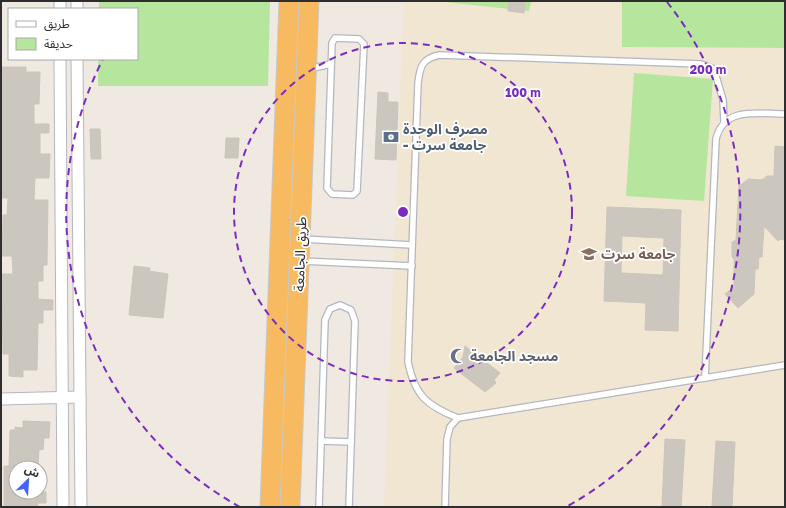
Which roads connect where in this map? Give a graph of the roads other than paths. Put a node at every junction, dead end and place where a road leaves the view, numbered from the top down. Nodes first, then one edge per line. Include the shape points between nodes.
1 (289, 1) edge
2 (309, 1) edge
3 (60, 60) edge
4 (77, 60) edge
5 (331, 64) junction
6 (307, 70) junction
7 (785, 114) edge
8 (724, 121) junction
9 (300, 239) junction
10 (412, 245) junction
11 (299, 261) junction
12 (412, 266) junction
13 (785, 365) edge
14 (705, 378) junction
15 (80, 397) junction
16 (63, 398) junction
17 (1, 399) edge
18 (458, 418) junction
19 (321, 440) junction
20 (351, 442) junction
21 (64, 507) edge
22 (81, 507) edge
23 (270, 507) edge
24 (290, 507) edge
25 (319, 507) edge
26 (349, 507) edge
27 (446, 507) edge

1 - 23 highway, طريق الجامعة
2 - 6 highway, طريق الجامعة
3 - 16 street
4 - 15 street
5 - 5 lane via 332,43 335,38 362,41 364,44 357,191 353,195 332,194 327,188
5 - 6 lane
6 - 9 highway, طريق الجامعة
7 - 8 lane via 743,114
8 - 10 lane via 723,100 714,69 701,64 439,56 430,58 422,64 418,83
8 - 14 lane via 718,129 716,139
9 - 10 lane
9 - 11 highway, طريق الجامعة
10 - 12 lane
11 - 12 lane
11 - 24 highway, طريق الجامعة
12 - 18 lane via 408,362 413,382 424,398 440,411
13 - 14 lane
14 - 18 lane
15 - 16 street
15 - 22 street
16 - 17 street
16 - 21 street
18 - 27 lane via 450,427 447,440
19 - 20 lane
19 - 20 lane via 325,320 330,309 340,305 351,310 355,321
19 - 25 lane
20 - 26 lane

